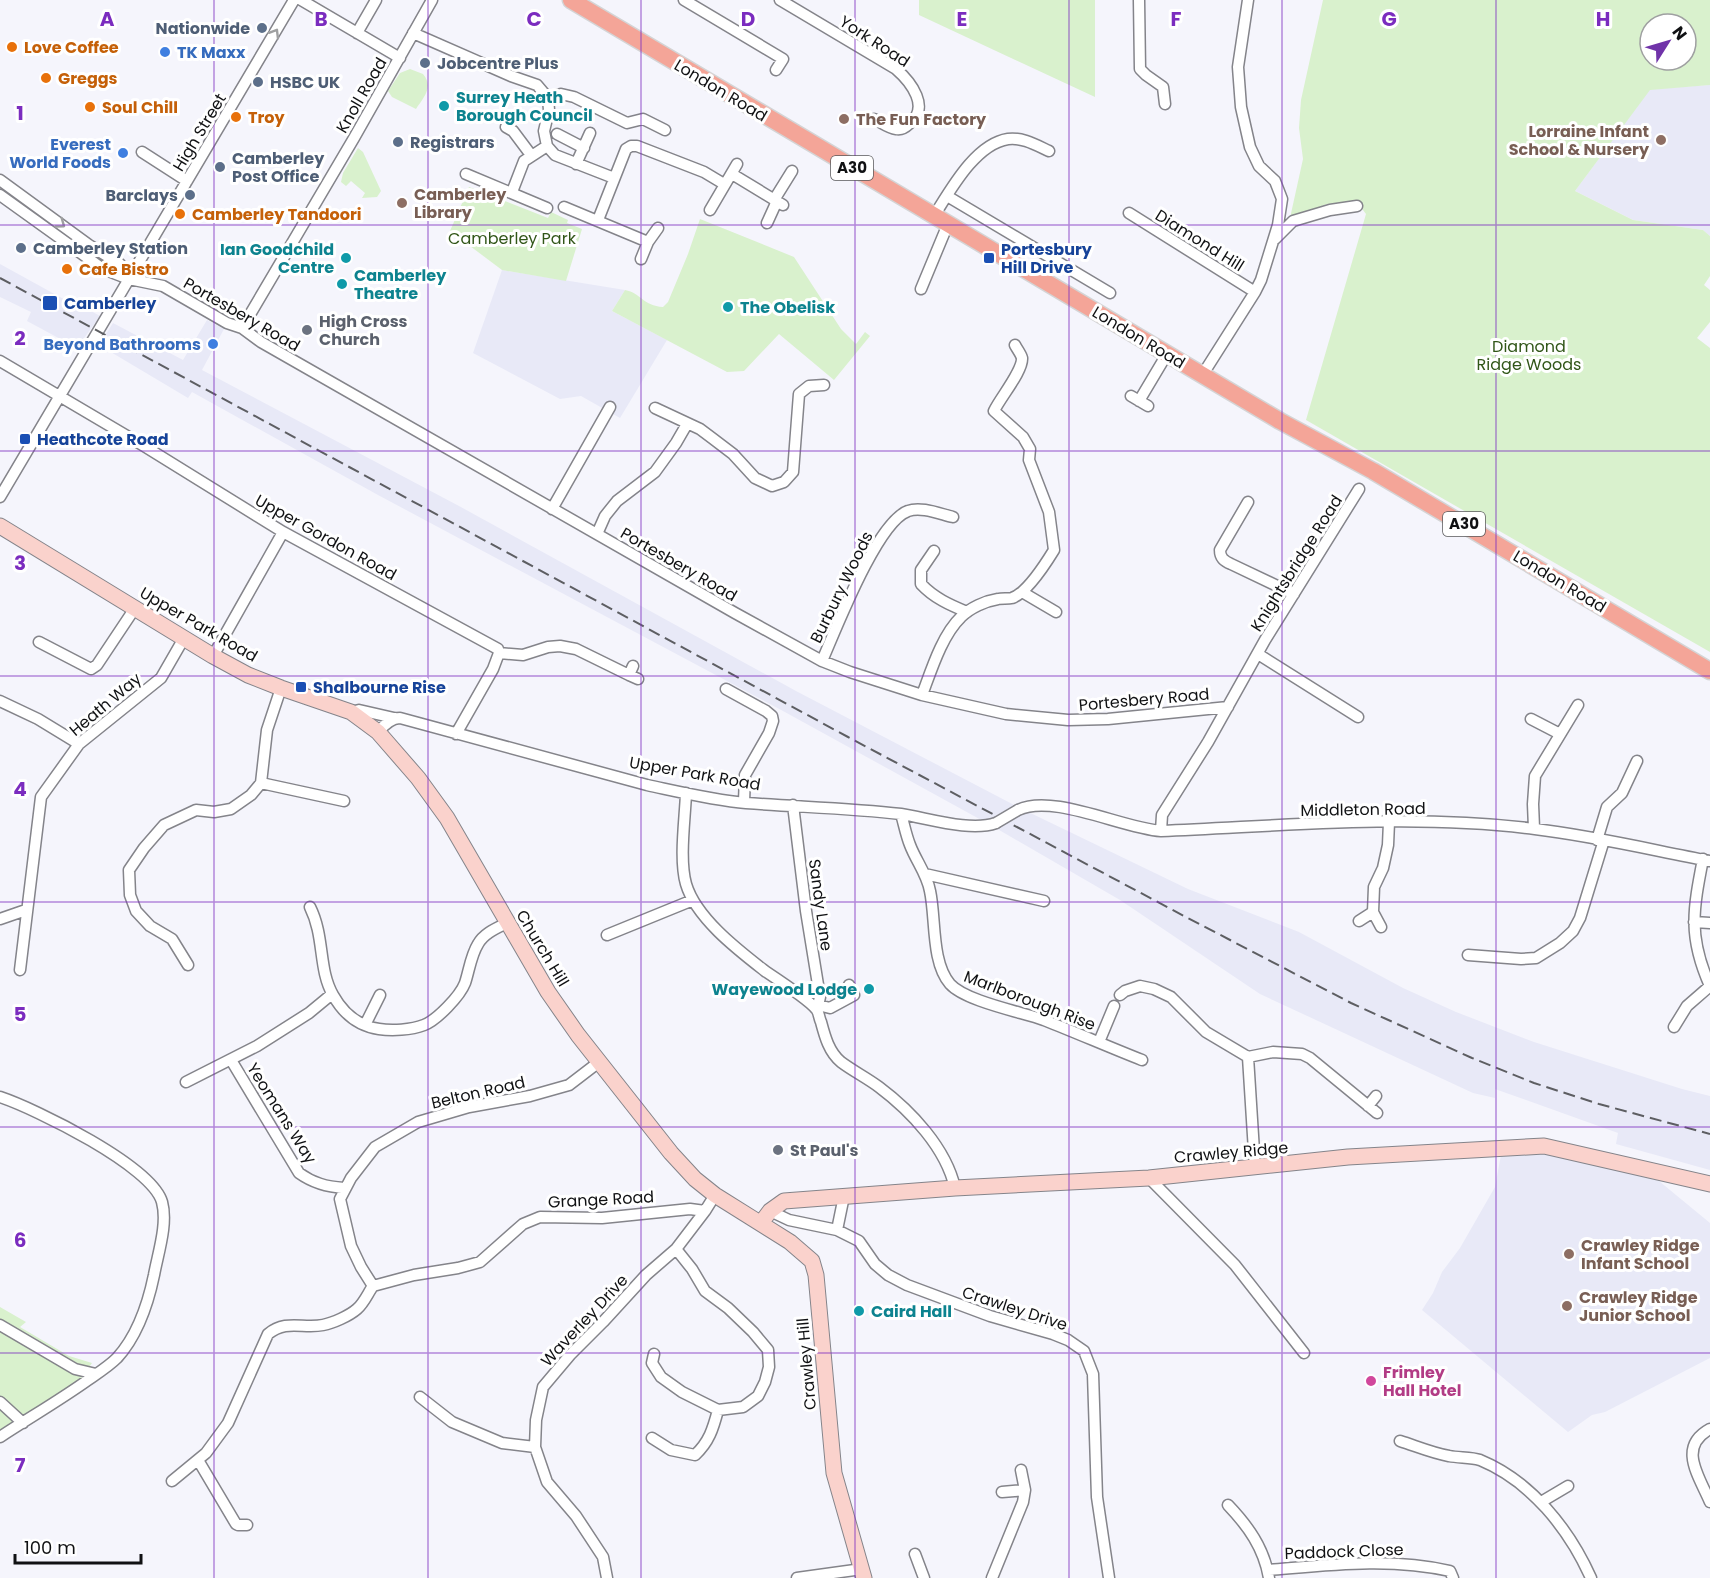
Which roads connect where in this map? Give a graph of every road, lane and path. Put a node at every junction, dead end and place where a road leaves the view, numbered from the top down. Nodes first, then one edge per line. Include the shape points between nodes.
1 (294, 0) edge
2 (301, 0) edge
3 (376, 0) edge
4 (432, 0) edge
5 (571, 0) edge
6 (684, 0) edge
7 (780, 0) edge
8 (1139, 0) edge
9 (1248, 0) edge
10 (357, 33) junction
11 (413, 33) junction
12 (400, 58) junction
13 (776, 70) dead end
14 (548, 98) junction
15 (1165, 104) dead end
16 (874, 119) dead end
17 (506, 127) dead end
18 (664, 130) dead end
19 (590, 133) dead end
20 (557, 134) dead end
21 (547, 146) junction
22 (584, 148) junction
23 (1049, 150) dead end
24 (142, 152) dead end
25 (531, 155) junction
26 (576, 164) junction
27 (792, 171) dead end
28 (466, 174) dead end
29 (614, 178) junction
30 (0, 180) edge
31 (187, 181) junction
32 (724, 184) junction
33 (512, 192) junction
34 (0, 195) edge
35 (947, 196) junction
36 (778, 202) junction
37 (1357, 206) dead end
38 (547, 207) dead end
39 (564, 207) dead end
40 (710, 210) dead end
41 (1129, 213) dead end
42 (598, 220) junction
43 (941, 220) junction
44 (767, 223) dead end
45 (658, 228) dead end
46 (648, 242) junction
47 (1273, 242) junction
48 (86, 250) junction
49 (641, 259) dead end
50 (129, 279) junction
51 (921, 289) dead end
52 (1256, 292) junction
53 (1110, 293) dead end
54 (242, 328) junction
55 (1015, 345) dead end
56 (1167, 354) junction
57 (0, 361) edge
58 (1203, 374) junction
59 (824, 385) dead end
60 (60, 396) junction
61 (1139, 401) dead end
62 (610, 407) dead end
63 (655, 408) dead end
64 (687, 424) junction
65 (1359, 489) dead end
66 (0, 497) edge
67 (1248, 501) dead end
68 (552, 509) junction
69 (953, 517) dead end
70 (0, 526) edge
71 (283, 532) junction
72 (597, 534) junction
73 (934, 551) dead end
74 (1022, 592) junction
75 (1294, 594) junction
76 (135, 608) junction
77 (967, 612) junction
78 (1056, 612) dead end
79 (184, 638) junction
80 (39, 642) dead end
81 (500, 653) junction
82 (1258, 654) junction
83 (213, 656) junction
84 (822, 661) junction
85 (1710, 671) edge
86 (633, 673) dead end
87 (281, 688) junction
88 (726, 689) dead end
89 (922, 695) junction
90 (0, 701) edge
91 (1578, 705) dead end
92 (1227, 707) junction
93 (351, 712) junction
94 (1358, 717) dead end
95 (394, 718) junction
96 (1532, 719) dead end
97 (378, 732) junction
98 (456, 734) junction
99 (1560, 734) junction
100 (79, 744) junction
101 (1636, 760) dead end
102 (261, 783) junction
103 (686, 793) junction
104 (344, 801) dead end
105 (744, 802) junction
106 (793, 805) junction
107 (1018, 810) joint
108 (901, 814) junction
109 (1389, 822) junction
110 (1534, 828) junction
111 (1161, 831) junction
112 (1600, 840) junction
113 (1707, 860) edge
114 (925, 874) junction
115 (693, 900) junction
116 (1044, 902) dead end
117 (310, 907) dead end
118 (26, 910) junction
119 (1373, 912) junction
120 (0, 919) edge
121 (1359, 921) dead end
122 (1694, 922) junction
123 (507, 923) junction
124 (1710, 923) edge
125 (1380, 927) dead end
126 (607, 935) dead end
127 (1468, 956) dead end
128 (188, 965) dead end
129 (20, 970) dead end
130 (849, 985) dead end
131 (1710, 986) edge
132 (332, 994) junction
133 (1119, 996) dead end
134 (374, 998) dead end
135 (1114, 1006) dead end
136 (817, 1007) junction
137 (365, 1025) junction
138 (1674, 1027) dead end
139 (1099, 1042) junction
140 (1248, 1056) junction
141 (231, 1060) junction
142 (1142, 1060) dead end
143 (598, 1062) junction
144 (186, 1082) dead end
145 (1376, 1096) dead end
146 (0, 1097) edge
147 (1368, 1106) junction
148 (1377, 1113) dead end
149 (1255, 1167) junction
150 (1149, 1178) junction
151 (1710, 1184) edge
152 (344, 1188) junction
153 (955, 1188) junction
154 (715, 1195) junction
155 (844, 1196) junction
156 (705, 1211) junction
157 (766, 1217) junction
158 (837, 1230) junction
159 (676, 1249) junction
160 (374, 1286) junction
161 (0, 1325) edge
162 (1304, 1353) dead end
163 (654, 1354) dead end
164 (75, 1369) junction
165 (96, 1374) junction
166 (79, 1386) junction
167 (420, 1397) dead end
168 (0, 1402) edge
169 (718, 1410) junction
170 (23, 1423) junction
171 (1710, 1429) edge
172 (0, 1437) edge
173 (652, 1438) dead end
174 (1400, 1441) dead end
175 (535, 1447) junction
176 (198, 1460) junction
177 (1021, 1470) dead end
178 (172, 1480) dead end
179 (1568, 1486) dead end
180 (1025, 1490) junction
181 (1002, 1492) dead end
182 (1541, 1502) junction
183 (1710, 1502) edge
184 (1228, 1505) dead end
185 (247, 1525) dead end
186 (915, 1554) dead end
187 (863, 1574) edge
188 (1268, 1574) edge
189 (607, 1578) edge
190 (797, 1578) edge
191 (924, 1578) edge
192 (992, 1578) edge
193 (1109, 1578) edge
194 (1453, 1578) edge
195 (1591, 1578) edge

31 -> 1 street, High Street
2 - 10 street
3 - 10 street
4 - 11 street, Knoll Road
5 - 43 main road, London Road / A30
6 - 13 street via 783,59
7 - 16 street, York Road via 896,69 911,84 919,102 918,114 912,122 894,129
8 - 15 street via 1140,69 1163,83
9 - 47 street via 1238,67 1241,107 1250,147 1259,166 1275,181 1282,199
10 - 12 street
11 - 12 street, Knoll Road
11 - 14 street via 537,85
12 - 54 street, Knoll Road
14 - 18 street via 561,94 627,123 643,119
14 - 21 street via 544,131
17 - 25 street
19 - 22 street
20 - 22 street
21 - 25 street
21 - 26 street via 555,155
22 - 26 street
23 - 35 street via 1008,139 991,145
24 - 31 street
25 - 33 street via 524,161
26 - 29 street
27 - 36 street
28 - 33 street
29 - 32 street via 626,148 636,146 704,172
29 - 42 street
30 -> 48 street
31 - 50 street, High Street
32 - 36 street via 734,169
32 - 40 street
33 - 38 street
34 - 48 street
35 - 43 street
35 - 53 street, London Road
36 - 44 street
37 - 47 street via 1293,221
39 - 42 street
41 - 52 street, Diamond Hill
42 - 46 street
43 - 51 street
43 - 56 main road, London Road / A30
45 - 46 street
46 - 49 street
47 - 52 street
48 - 50 street, Portesbery Road via 103,269
50 - 54 street, Portesbery Road via 163,286 227,324
50 - 60 street
52 - 58 street
54 - 68 street, Portesbery Road
55 - 74 street via 1022,357 1021,365 994,411 1023,437 1030,449 1029,460 1049,512 1054,550
56 - 58 main road, London Road / A30
56 - 61 street
57 - 60 street, Upper Gordon Road
58 - 85 main road, London Road / A30
59 - 64 street via 814,384 800,394 793,472 780,485 772,486 755,478 726,449
60 - 66 street
60 - 71 street, Upper Gordon Road
62 - 68 street
63 - 64 street
64 - 72 street via 655,472 617,501
65 - 75 street, Knightsbridge Road
67 - 75 street via 1220,555 1223,560
68 - 72 street, Portesbery Road
69 - 84 street, Burbury Woods via 928,510 909,510 899,516 863,570
70 - 76 street, Upper Park Road
71 - 81 street, Upper Gordon Road
71 - 83 street
72 - 84 street, Portesbery Road
73 - 77 street via 921,570 921,584 946,603
74 - 77 street
74 - 78 street
75 - 82 street, Knightsbridge Road
76 - 79 street, Upper Park Road
76 - 80 street via 97,666 91,669
77 - 89 street via 946,639
79 - 83 street, Upper Park Road
79 - 100 street, Heath Way via 161,678
81 - 86 street via 523,655 560,646
81 - 98 street
82 - 92 street, Knightsbridge Road
82 - 94 street, Knightsbridge Road
83 - 87 street, Upper Park Road
84 - 89 street, Portesbery Road
87 - 93 street, Upper Park Road
87 - 102 street via 267,730
88 - 105 street via 766,711 773,721 745,775
89 - 92 street, Portesbery Road via 1006,714 1068,720
90 - 100 street via 38,718
91 - 99 street
92 - 111 street, Knightsbridge Road via 1162,815
93 - 95 street, Upper Park Road
93 - 97 street, Church Hill
95 - 97 street
95 - 98 street, Upper Park Road
96 - 99 street
97 - 123 street, Church Hill via 447,818
98 - 103 street, Upper Park Road
99 - 110 street via 1535,776
100 - 118 street, Heath Way via 41,797
101 - 112 street via 1622,793 1607,807
102 - 104 street
102 - 128 street via 231,809 196,810 164,825 129,870 130,895 136,911 150,926 172,939
103 - 105 street, Upper Park Road
103 - 115 street via 684,857 686,883
105 - 106 street, Upper Park Road
106 - 108 street, Upper Park Road
106 - 136 street, Sandy Lane via 820,997
107 - 108 street, Upper Park Road, bridge via 988,825
107 - 111 street, Middleton Road via 1055,806 1143,830
108 - 114 street, Marlborough Rise via 910,846
109 - 110 street, Middleton Road
109 - 111 street, Middleton Road
109 - 119 street via 1383,868 1374,887
110 - 112 street, Middleton Road
112 - 113 street, Middleton Road
112 - 127 street via 1580,918 1560,943 1536,958
113 - 122 street
114 - 116 street
114 - 139 street, Marlborough Rise via 942,967 951,986 974,998
115 - 126 street
115 - 136 street via 705,917 761,968
117 - 132 street via 319,930
118 - 120 street
118 - 129 street, Heath Way
119 - 121 street
119 - 125 street
122 - 124 street
122 - 131 street via 1698,955
123 - 137 street via 478,943 464,986 448,1007 425,1025 387,1030
123 - 143 street, Church Hill via 548,992
130 - 136 street via 854,995 830,1008
131 - 138 street via 1687,1006
132 - 137 street via 347,1015
132 - 141 street via 290,1026
133 - 140 street via 1140,986 1154,989 1171,997 1206,1032
134 - 137 street
135 - 139 street, Marlborough Rise
136 - 153 street, Sandy Lane via 830,1050 885,1092 917,1123 939,1149
139 - 142 street, Marlborough Rise
140 - 147 street via 1273,1052 1302,1054
140 - 149 street
141 - 144 street
141 - 152 street, Yeomans Way via 298,1173 326,1187
143 - 152 street, Belton Road via 569,1085 418,1122 375,1148
143 - 154 street, Church Hill via 671,1154
145 - 147 street
146 - 165 street via 55,1120 94,1142 142,1176 160,1196 163,1228 146,1309 117,1359
147 - 148 street
149 - 150 street, Crawley Ridge
149 - 151 street, Crawley Ridge via 1348,1157 1544,1146
150 - 153 street, Crawley Ridge
150 - 162 street via 1235,1265
152 - 160 street via 340,1199 351,1246
153 - 155 street, Crawley Ridge
154 - 156 street, Waverley Drive
154 - 157 street, Crawley Hill
155 - 157 street, Crawley Ridge via 784,1201
155 - 158 street
156 - 159 street, Waverley Drive
156 - 160 street, Grange Road via 690,1209 602,1218 540,1217 523,1224 480,1262
157 - 158 street, Crawley Drive
157 - 187 street, Crawley Hill via 812,1261 816,1275 834,1473
158 - 193 street, Crawley Drive via 859,1241 875,1264 897,1280 990,1316 1053,1334 1084,1351 1093,1374 1097,1497
159 - 169 street via 705,1291 728,1308 768,1350 769,1367 758,1395 743,1407
159 - 175 street, Waverley Drive via 646,1275 543,1387
160 - 176 street via 357,1309 340,1319 322,1325 288,1324 268,1334 228,1423
161 - 164 street
163 - 169 street via 652,1364 661,1377
164 - 165 street
164 - 166 street
165 - 166 street
166 - 170 street
167 - 175 street via 452,1422 502,1443
168 - 170 street
169 - 173 street via 712,1433 695,1455 671,1450
170 - 172 street
171 - 183 street via 1701,1433 1691,1450
174 - 182 street via 1446,1456 1479,1460 1517,1480
175 - 189 street, Waverley Drive via 547,1482 603,1557
176 - 178 street
176 - 185 street via 236,1524
177 - 180 street
179 - 182 street
180 - 181 street
180 - 192 street
182 - 195 street via 1567,1535
184 - 188 street via 1257,1541
186 - 191 street
187 - 190 street
188 - 194 street, Paddock Close via 1368,1563 1411,1564 1450,1571

